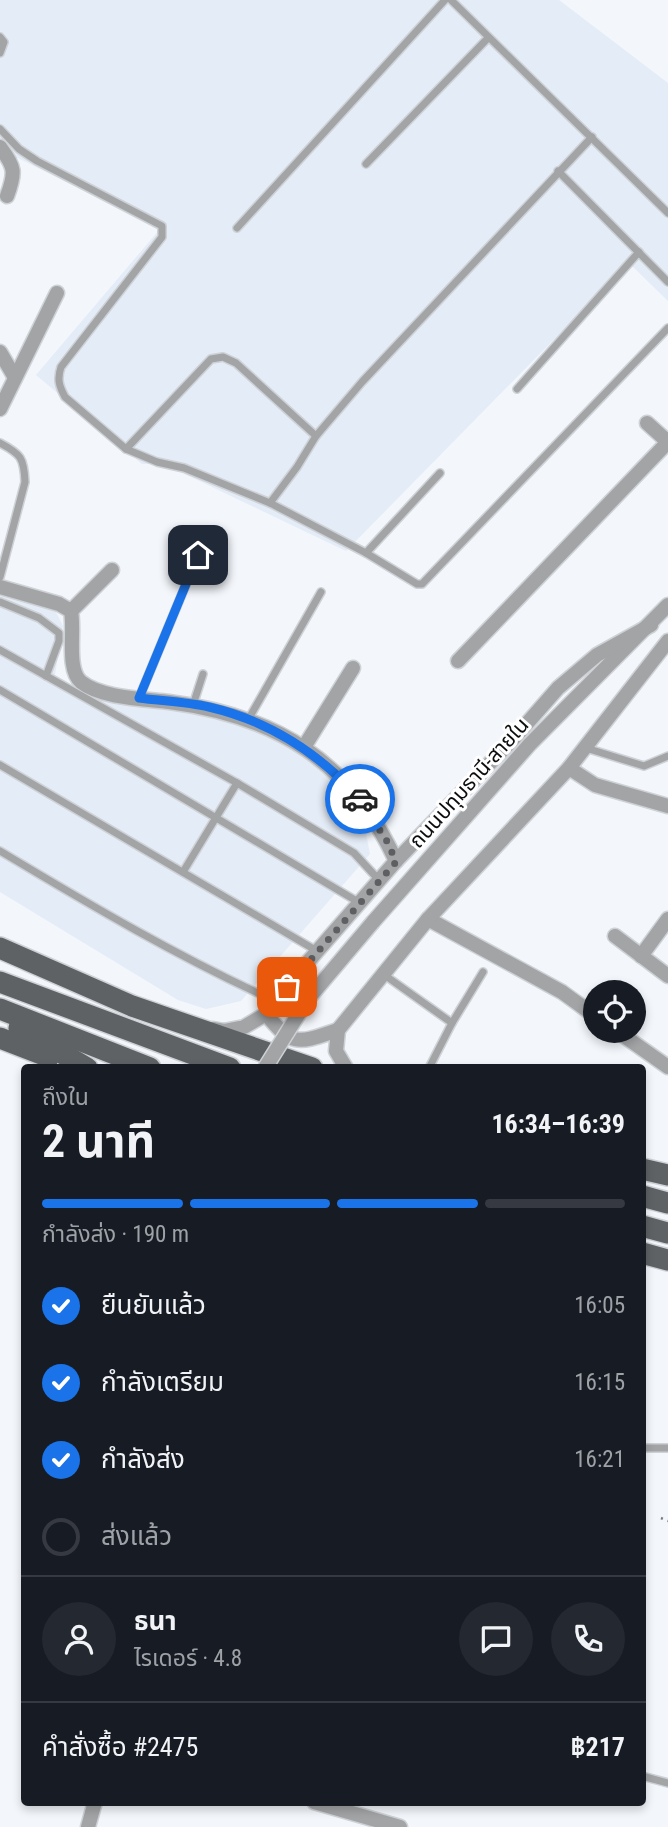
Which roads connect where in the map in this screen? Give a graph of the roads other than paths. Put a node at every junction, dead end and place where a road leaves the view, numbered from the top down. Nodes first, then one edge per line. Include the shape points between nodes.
1 (445, 0) edge
2 (451, 0) edge
3 (0, 37) edge
4 (488, 38) junction
5 (0, 53) edge
6 (0, 129) edge
7 (592, 137) junction
8 (0, 148) edge
9 (366, 164) dead end
10 (558, 171) junction
11 (8, 196) dead end
12 (668, 213) edge
13 (237, 228) dead end
14 (639, 253) junction
15 (668, 282) edge
16 (57, 293) dead end
17 (668, 328) edge
18 (0, 352) edge
19 (14, 376) junction
20 (517, 389) dead end
21 (0, 409) edge
22 (647, 423) dead end
23 (316, 436) junction
24 (668, 442) edge
25 (0, 443) edge
26 (127, 449) junction
27 (440, 473) dead end
28 (270, 503) junction
29 (208, 531) dead end
30 (366, 552) junction
31 (112, 570) dead end
32 (0, 577) edge
33 (0, 587) edge
34 (321, 592) dead end
35 (0, 602) edge
36 (668, 605) edge
37 (71, 611) junction
38 (651, 625) junction
39 (668, 641) edge
40 (1, 654) edge
41 (458, 661) dead end
42 (353, 668) dead end
43 (203, 674) dead end
44 (46, 676) junction
45 (0, 690) edge
46 (139, 698) junction
47 (193, 705) junction
48 (248, 720) junction
49 (304, 747) junction
50 (586, 748) junction
51 (668, 756) edge
52 (0, 765) edge
53 (569, 768) junction
54 (237, 783) junction
55 (668, 806) edge
56 (216, 817) junction
57 (0, 851) edge
58 (396, 862) junction
59 (183, 872) junction
60 (380, 880) junction
61 (360, 903) junction
62 (428, 919) junction
63 (668, 919) edge
64 (615, 936) dead end
65 (0, 948) edge
66 (317, 951) junction
67 (641, 956) junction
68 (483, 972) dead end
69 (383, 974) junction
70 (668, 976) edge
71 (0, 980) edge
72 (276, 1002) junction
73 (132, 1006) junction
74 (583, 1007) edge
75 (0, 1009) edge
76 (266, 1014) junction
77 (0, 1016) edge
78 (452, 1023) junction
79 (184, 1025) junction
80 (338, 1030) junction
81 (0, 1038) edge
82 (634, 1043) edge
83 (67, 1064) edge
84 (80, 1064) edge
85 (140, 1064) edge
86 (220, 1064) edge
87 (267, 1064) edge
88 (300, 1064) edge
89 (343, 1064) edge
90 (431, 1064) edge
91 (668, 1067) edge
92 (646, 1169) edge
93 (668, 1175) edge
94 (646, 1197) edge
95 (668, 1203) edge
96 (646, 1227) edge
97 (668, 1233) edge
98 (646, 1254) edge
99 (668, 1260) edge
100 (646, 1448) edge
101 (668, 1448) edge
102 (646, 1777) edge
103 (668, 1783) edge
104 (94, 1806) edge
105 (328, 1806) edge
106 (88, 1827) edge
107 (400, 1827) edge

1 - 13 lane
2 - 4 lane
3 - 5 lane via 4,42
4 - 7 lane
4 - 9 lane
6 - 26 lane via 37,161 153,220 164,230 58,377 65,397
7 - 10 lane
7 - 12 lane
8 - 11 street via 12,163
10 - 14 lane
10 - 23 lane
14 - 15 lane
14 - 20 lane
16 - 19 street
17 - 30 lane via 422,584
18 - 19 street
19 - 21 street
22 - 24 street
23 - 26 lane via 236,363 223,357 211,359
23 - 28 lane
24 - 41 street
25 - 32 lane via 18,452 25,482
26 - 28 lane
27 - 30 lane
28 - 30 lane
29 - 46 lane
31 - 37 street
33 - 37 street
34 - 48 lane
35 - 44 lane via 39,618 59,633
36 - 38 street, ถนนปทุมธานี-สายใน
37 - 46 street via 73,670 81,682 99,691
38 - 58 street via 597,655 558,688
38 - 87 street, ถนนปทุมธานี-สายใน, bridge via 530,744 373,922 308,999
39 - 50 street
40 - 44 lane
42 - 49 street
43 - 47 lane
44 - 54 lane
45 - 56 lane
46 - 47 street
47 - 48 street
48 - 49 street
49 - 58 street via 364,803
50 - 51 lane via 644,766
50 - 53 street
52 - 59 lane
53 - 55 street via 595,785
53 - 62 street
54 - 56 lane
54 - 60 lane via 354,853
56 - 59 lane
56 - 61 lane
57 - 72 lane via 214,974
58 - 60 street
59 - 66 lane
60 - 61 street
61 - 66 street
62 - 69 street
62 - 74 street
63 - 67 street
64 - 67 street
65 - 73 main road
66 - 72 street
67 - 70 street
68 - 78 lane
69 - 78 lane
69 - 80 street
71 - 73 main road
71 - 86 main road
72 - 76 street
73 - 79 main road
75 - 85 main road
76 - 79 street via 244,1027 224,1031
76 - 80 street via 283,1035 295,1040
77 - 84 main road
78 - 90 lane
79 - 88 main road
80 - 89 street via 336,1051
81 - 83 main road
82 - 91 street
92 - 93 main road
94 - 95 main road
96 - 97 main road
98 - 99 main road
100 - 101 lane
102 - 103 lane
104 - 106 street
105 - 107 street

